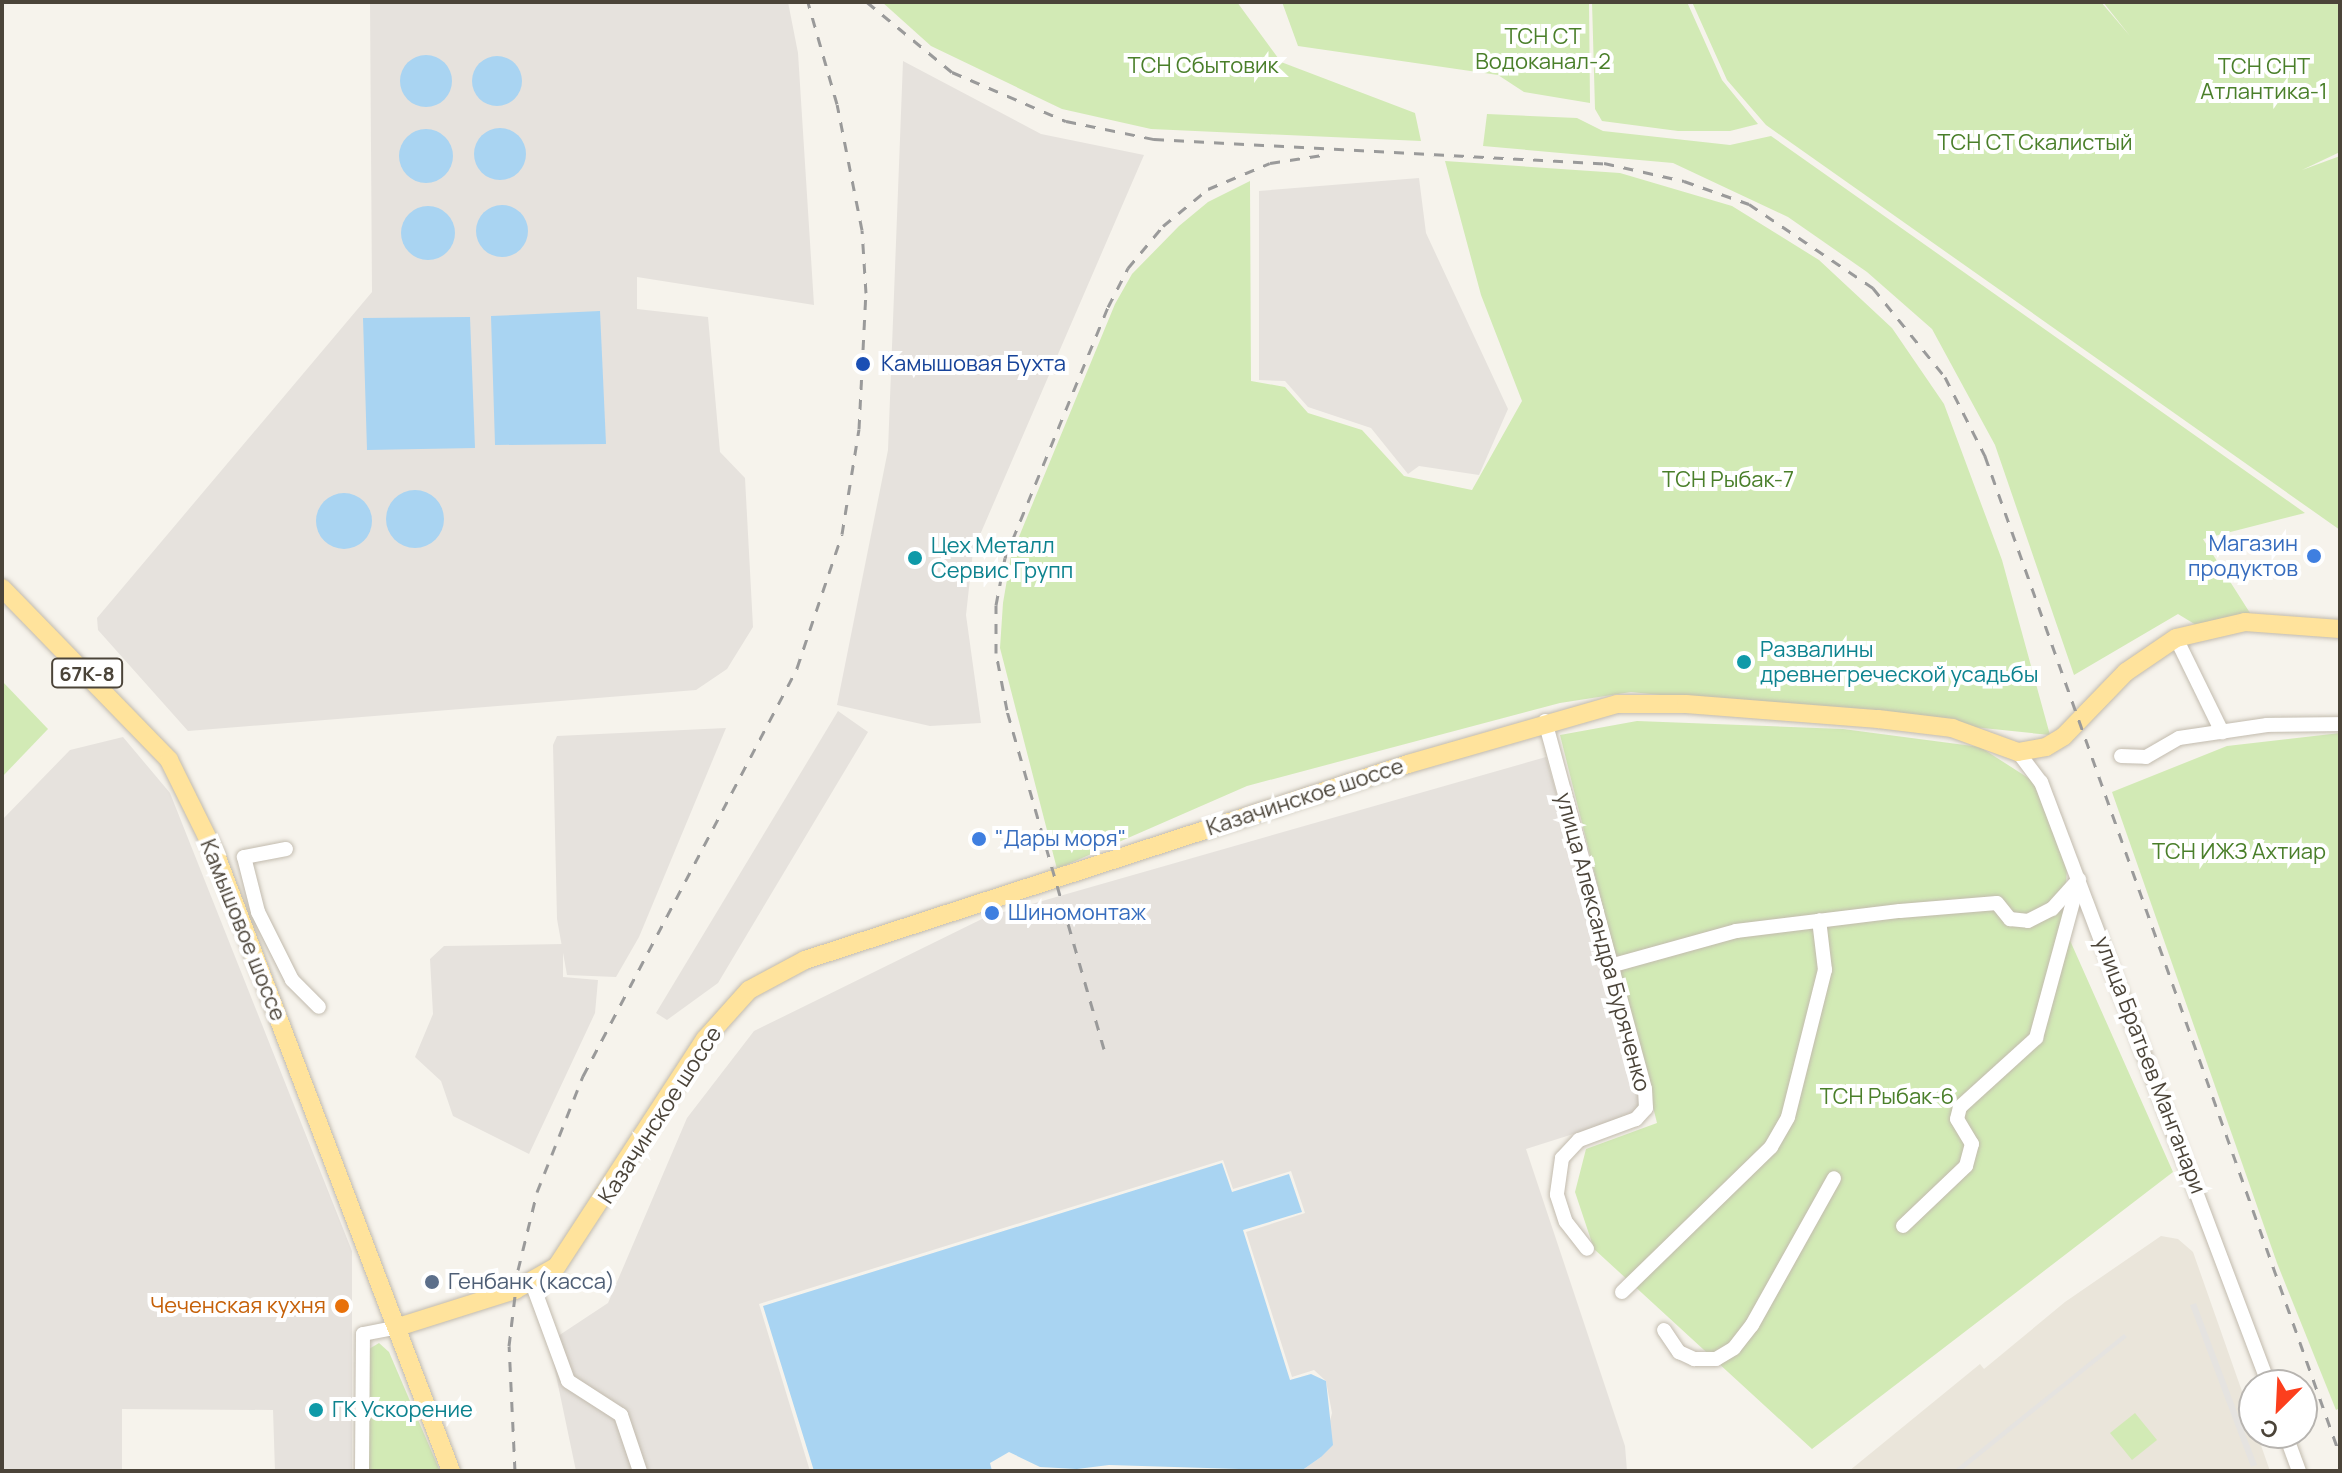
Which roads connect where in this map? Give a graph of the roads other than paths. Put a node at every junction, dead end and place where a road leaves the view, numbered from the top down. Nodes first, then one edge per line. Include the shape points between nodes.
1 (2, 588) edge
2 (2340, 629) edge
3 (2176, 638) junction
4 (1545, 721) junction
5 (2340, 724) edge
6 (2222, 732) junction
7 (2018, 752) junction
8 (2121, 756) dead end
9 (286, 849) dead end
10 (2079, 879) junction
11 (1819, 920) junction
12 (1610, 966) junction
13 (319, 1007) dead end
14 (1834, 1178) dead end
15 (1903, 1226) dead end
16 (1587, 1249) dead end
17 (532, 1283) junction
18 (1622, 1292) dead end
19 (398, 1327) junction
20 (1664, 1330) dead end
21 (2263, 1369) edge
22 (2291, 1449) edge
23 (362, 1471) edge
24 (451, 1471) edge
25 (640, 1471) edge
26 (2299, 1471) edge

1 - 19 main road, Камышовое шоссе / 67К-8 via 169,760 216,855
2 - 3 main road via 2245,622
3 - 6 street
3 - 7 main road via 2126,672 2064,736 2046,747
4 - 7 main road, Казачинское шоссе via 1617,704 1686,704 1952,728
4 - 12 street, улица Александра Буряченко
4 - 17 main road, Казачинское шоссе via 890,930 805,960 749,990 705,1039 577,1243
5 - 6 street
6 - 8 street via 2179,738 2146,757
7 - 10 street, улица Братьев Манганари via 2041,782
9 - 13 street via 244,857 258,912 292,980
10 - 11 street via 2052,909 2028,921 2010,919 1997,903
10 - 15 street via 2036,1038 1960,1107 1957,1119 1972,1144 1966,1166
10 - 21 street, улица Братьев Манганари
11 - 12 street via 1736,931
11 - 18 street via 1825,970 1788,1117 1771,1147
12 - 16 street, улица Александра Буряченко via 1646,1108 1636,1119 1579,1140 1562,1158 1557,1195 1566,1222
14 - 20 street via 1734,1348 1716,1359 1694,1359 1679,1352
17 - 19 main road, Казачинское шоссе
17 - 25 street via 568,1381 621,1415
19 - 23 street via 363,1334
19 - 24 main road, 67К-8
22 - 26 street

